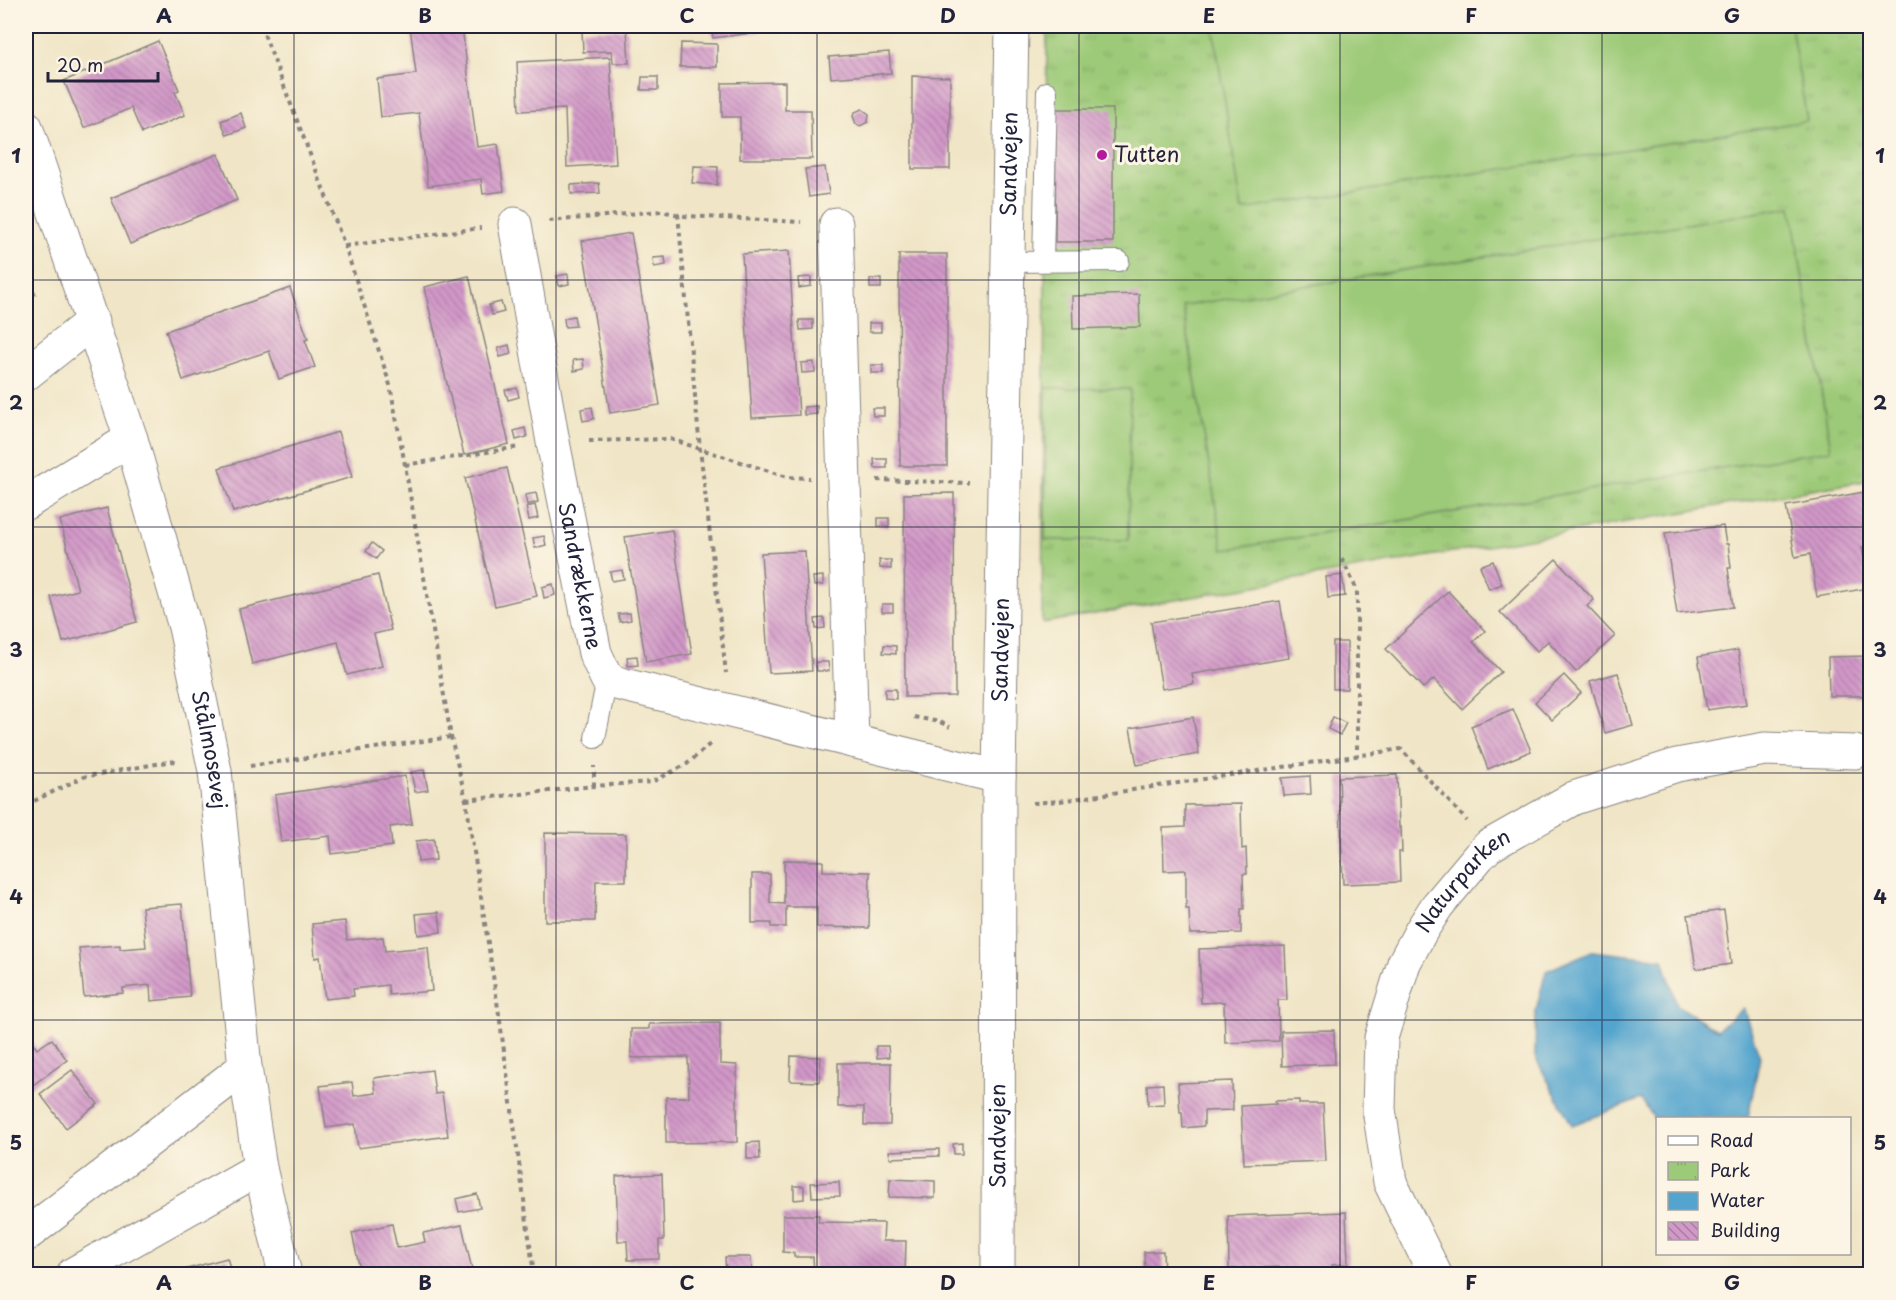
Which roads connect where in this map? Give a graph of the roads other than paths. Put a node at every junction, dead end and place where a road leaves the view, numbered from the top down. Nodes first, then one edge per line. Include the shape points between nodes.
1 (1012, 26) edge
2 (1047, 92) dead end
3 (26, 127) edge
4 (515, 224) road end
5 (836, 224) road end
6 (1043, 261) junction
7 (1119, 261) dead end
8 (1007, 262) junction
9 (93, 321) junction
10 (26, 374) edge
11 (131, 439) junction
12 (26, 504) edge
13 (607, 679) junction
14 (595, 738) dead end
15 (852, 741) junction
16 (1855, 752) dead end
17 (1000, 792) junction
18 (245, 1067) junction
19 (260, 1168) junction
20 (26, 1235) edge
21 (73, 1275) edge
22 (285, 1275) edge
23 (998, 1275) edge
24 (1435, 1275) edge

1 - 8 street, Sandvejen
2 - 6 lane
3 - 9 street, Stålmosevej
4 - 13 street, Sandrækkerne via 595,653
5 - 15 street
6 - 7 lane
6 - 8 lane
8 - 17 street, Sandvejen
9 - 10 street
9 - 11 street, Stålmosevej
11 - 12 street
11 - 18 street, Stålmosevej via 184,627 215,771
13 - 14 lane
13 - 15 street, Sandrækkerne
15 - 17 street, Sandrækkerne
16 - 24 street, Naturparken via 1765,749 1677,765 1574,798 1489,846 1437,906 1404,963 1381,1038 1379,1109 1390,1182
17 - 23 street, Sandvejen
18 - 19 street, Stålmosevej
18 - 20 street
19 - 21 street
19 - 22 street, Stålmosevej

